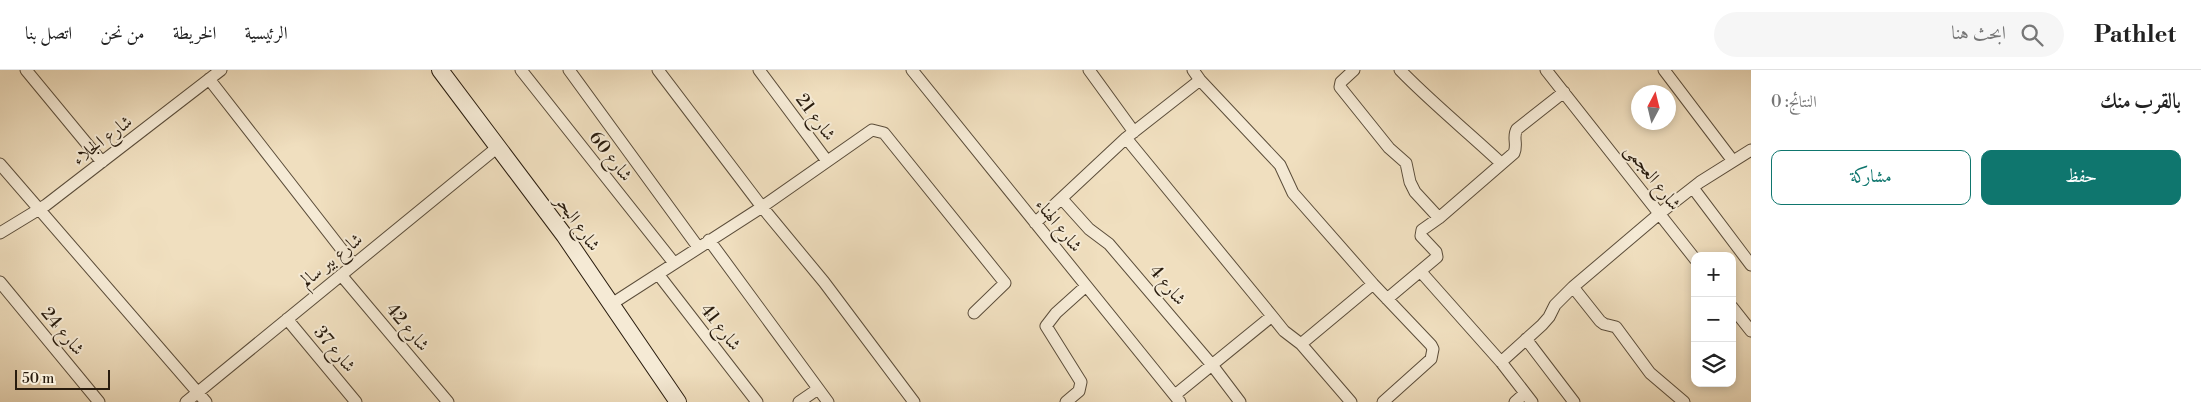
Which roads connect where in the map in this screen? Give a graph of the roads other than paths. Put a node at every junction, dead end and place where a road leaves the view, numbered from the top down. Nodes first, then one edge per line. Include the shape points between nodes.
1 (26, 70) edge
2 (220, 70) edge
3 (440, 70) edge
4 (521, 70) edge
5 (569, 70) edge
6 (658, 70) edge
7 (759, 70) edge
8 (912, 70) edge
9 (1089, 70) edge
10 (1354, 70) edge
11 (1400, 70) edge
12 (1546, 70) edge
13 (1664, 70) edge
14 (1197, 75) edge
15 (209, 79) junction
16 (1564, 92) junction
17 (1130, 135) junction
18 (499, 146) junction
19 (1751, 150) edge
20 (827, 161) junction
21 (102, 162) junction
22 (1733, 162) junction
23 (1501, 163) junction
24 (0, 164) edge
25 (1693, 188) junction
26 (1062, 199) junction
27 (762, 206) junction
28 (39, 209) junction
29 (1659, 214) junction
30 (1439, 218) junction
31 (1035, 224) junction
32 (0, 233) edge
33 (709, 240) junction
34 (698, 248) junction
35 (1691, 254) edge
36 (674, 263) junction
37 (353, 264) junction
38 (1751, 265) edge
39 (1421, 272) junction
40 (341, 274) junction
41 (658, 274) junction
42 (0, 282) edge
43 (1373, 284) junction
44 (1086, 286) junction
45 (1573, 287) junction
46 (1387, 299) junction
47 (610, 305) junction
48 (1736, 312) edge
49 (974, 314) dead end
50 (1272, 316) junction
51 (287, 319) junction
52 (1751, 331) edge
53 (1526, 339) junction
54 (1300, 344) junction
55 (1501, 362) junction
56 (1212, 365) junction
57 (818, 389) junction
58 (198, 392) junction
59 (1528, 398) edge
60 (1178, 399) edge
61 (99, 402) edge
62 (186, 402) edge
63 (206, 402) edge
64 (356, 402) edge
65 (448, 402) edge
66 (678, 402) edge
67 (757, 402) edge
68 (799, 402) edge
69 (828, 402) edge
70 (914, 402) edge
71 (1066, 402) edge
72 (1240, 402) edge
73 (1351, 402) edge
74 (1383, 402) edge
75 (1515, 402) edge
76 (1574, 402) edge
77 (1684, 402) edge

1 - 21 street
2 - 15 street, شارع الجلاء
3 - 18 street, شارع البحر
4 - 36 street, شارع 60
5 - 34 street
6 - 27 street
7 - 20 street, شارع 21
8 - 31 street, شارع الهناء
9 - 17 street
10 - 30 street via 1340,87 1389,148 1406,163 1415,192
11 - 23 street
12 - 16 street, شارع العجمى
13 - 22 street
14 - 17 street
14 - 43 street via 1280,165 1293,193
15 - 21 street, شارع الجلاء
15 - 37 street
16 - 23 street via 1518,129 1514,135 1514,153
16 - 29 street, شارع العجمى
17 - 26 street
17 - 50 street
18 - 37 street, شارع بير سالم
18 - 47 street, شارع البحر
19 - 22 street
20 - 27 street
20 - 49 street via 872,130 884,133 1005,283
21 - 28 street, شارع الجلاء
22 - 25 street
23 - 30 street
24 - 28 street
25 - 29 street
25 - 38 street
26 - 31 street
26 - 56 street, شارع 4 via 1092,232 1109,244
27 - 33 street
27 - 70 street
28 - 32 street, شارع الجلاء
28 - 58 street
29 - 35 street, شارع العجمى
29 - 45 street
30 - 39 street via 1421,231 1421,236 1438,256
31 - 44 street, شارع الهناء
33 - 34 street
33 - 57 street
34 - 36 street
36 - 41 street
37 - 40 street, شارع بير سالم
39 - 46 street
39 - 55 street
40 - 51 street, شارع بير سالم
40 - 65 street, شارع 42
41 - 47 street
41 - 67 street, شارع 41
42 - 61 street, شارع 24
43 - 46 street
43 - 54 street
44 - 60 street, شارع الهناء
44 - 71 street via 1056,313 1046,327 1081,382 1079,391
45 - 53 street via 1546,321
45 - 77 street via 1602,323 1616,327 1650,373
46 - 74 street via 1431,345 1433,354
47 - 66 street, شارع البحر
48 - 52 street
50 - 54 street
50 - 56 street
51 - 58 street, شارع بير سالم
51 - 64 street, شارع 37
53 - 55 street
53 - 76 street
54 - 73 street
55 - 59 street
56 - 60 street
56 - 72 street, شارع 4
57 - 68 street
57 - 69 street
58 - 62 street, شارع بير سالم
58 - 63 street
59 - 75 street

